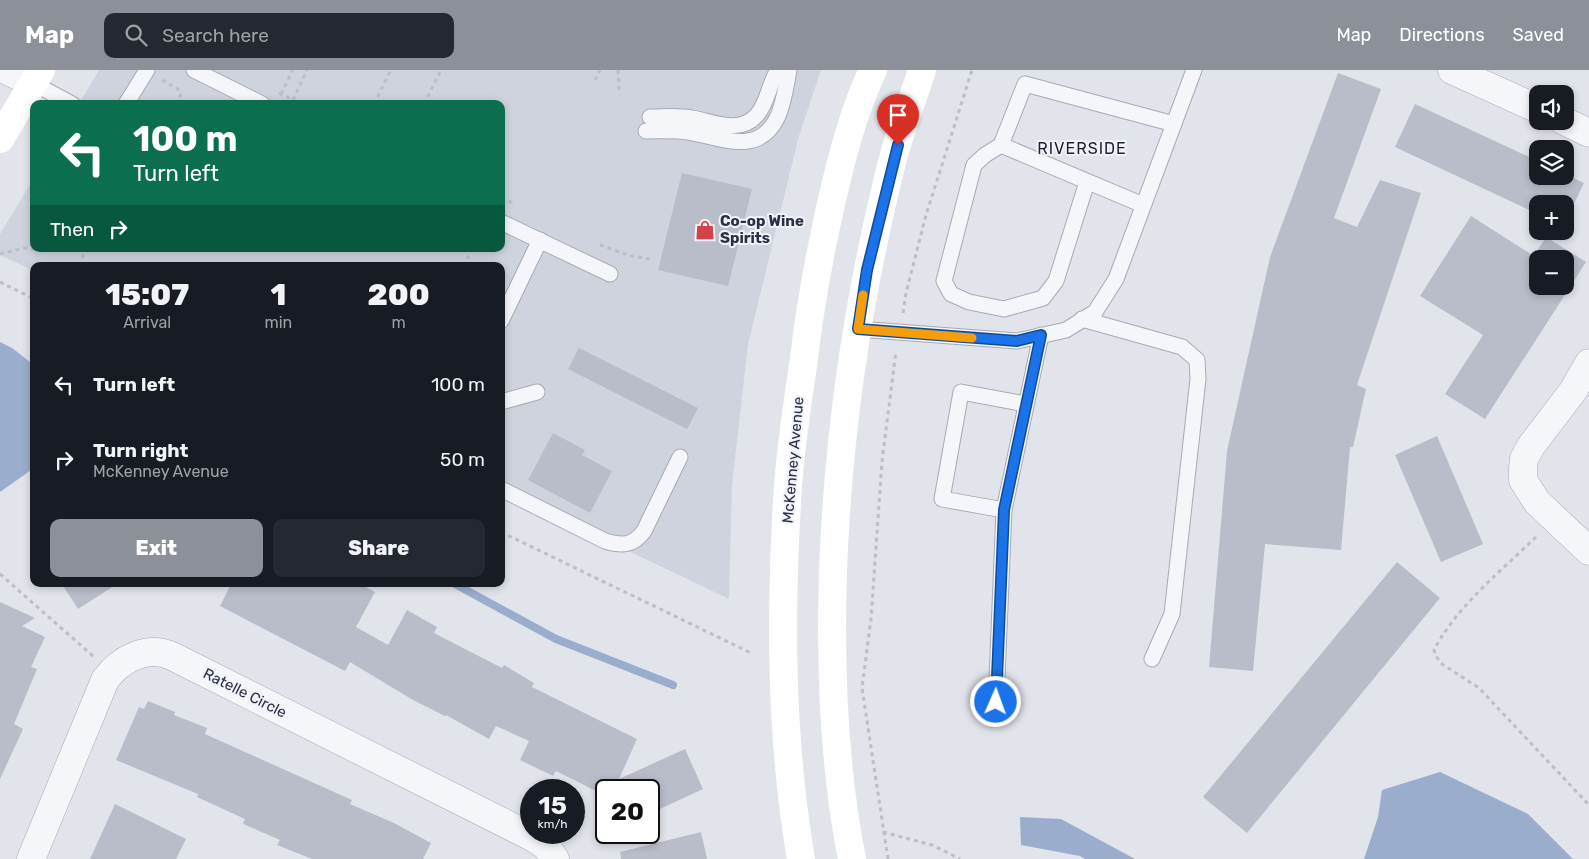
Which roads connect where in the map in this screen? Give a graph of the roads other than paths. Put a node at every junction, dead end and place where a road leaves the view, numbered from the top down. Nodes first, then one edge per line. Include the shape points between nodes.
1 (6, 70) edge
2 (147, 70) edge
3 (194, 70) edge
4 (778, 70) edge
5 (789, 70) edge
6 (873, 70) edge
7 (922, 70) edge
8 (1194, 70) edge
9 (1452, 70) edge
10 (37, 77) edge
11 (67, 100) edge
12 (128, 100) edge
13 (254, 100) edge
14 (1529, 105) edge
15 (1174, 124) junction
16 (1574, 126) edge
17 (1589, 133) edge
18 (0, 139) edge
19 (1001, 145) junction
20 (1088, 182) junction
21 (1143, 205) junction
22 (505, 224) edge
23 (540, 240) junction
24 (610, 274) dead end
25 (505, 313) edge
26 (1082, 320) junction
27 (858, 329) junction
28 (1041, 335) junction
29 (1589, 363) edge
30 (537, 392) dead end
31 (505, 401) edge
32 (1025, 404) junction
33 (680, 457) dead end
34 (505, 491) edge
35 (1004, 510) junction
36 (1589, 551) edge
37 (1152, 659) dead end
38 (996, 702) dead end
39 (31, 859) edge
40 (555, 859) edge
41 (801, 859) edge
42 (852, 859) edge

1 - 10 street
2 - 12 lane
3 - 13 lane
4 - 5 lane via 757,114 740,125 729,126 690,117 648,124 729,142 751,141 770,129 777,120
6 - 41 main road, McKenney Avenue via 859,100 839,168 814,282 788,485 783,642 785,713
7 - 27 main road via 892,164 867,270
8 - 15 lane
9 - 14 street
10 - 11 lane
10 - 18 main road
15 - 19 lane via 1025,84
15 - 21 lane
16 - 17 street
19 - 20 lane
19 - 20 lane via 974,164 944,281 951,294 969,302 1004,309 1043,298 1056,281
20 - 21 lane
21 - 26 lane via 1116,279 1095,312
22 - 23 lane
23 - 24 lane
23 - 25 lane
26 - 28 lane via 1066,330
26 - 37 lane via 1182,347 1197,360 1198,379 1172,614
27 - 28 lane via 1017,341
27 - 42 main road via 847,390 836,503 831,619 834,734
28 - 32 lane
29 - 36 street via 1531,446 1523,468 1523,480 1536,502
30 - 31 lane
32 - 35 lane
32 - 35 lane via 961,392 942,499
33 - 34 lane via 644,531 627,545 605,541
35 - 38 lane
39 - 40 street, Ratelle Circle via 105,680 117,665 156,651 172,656 532,837 546,846

